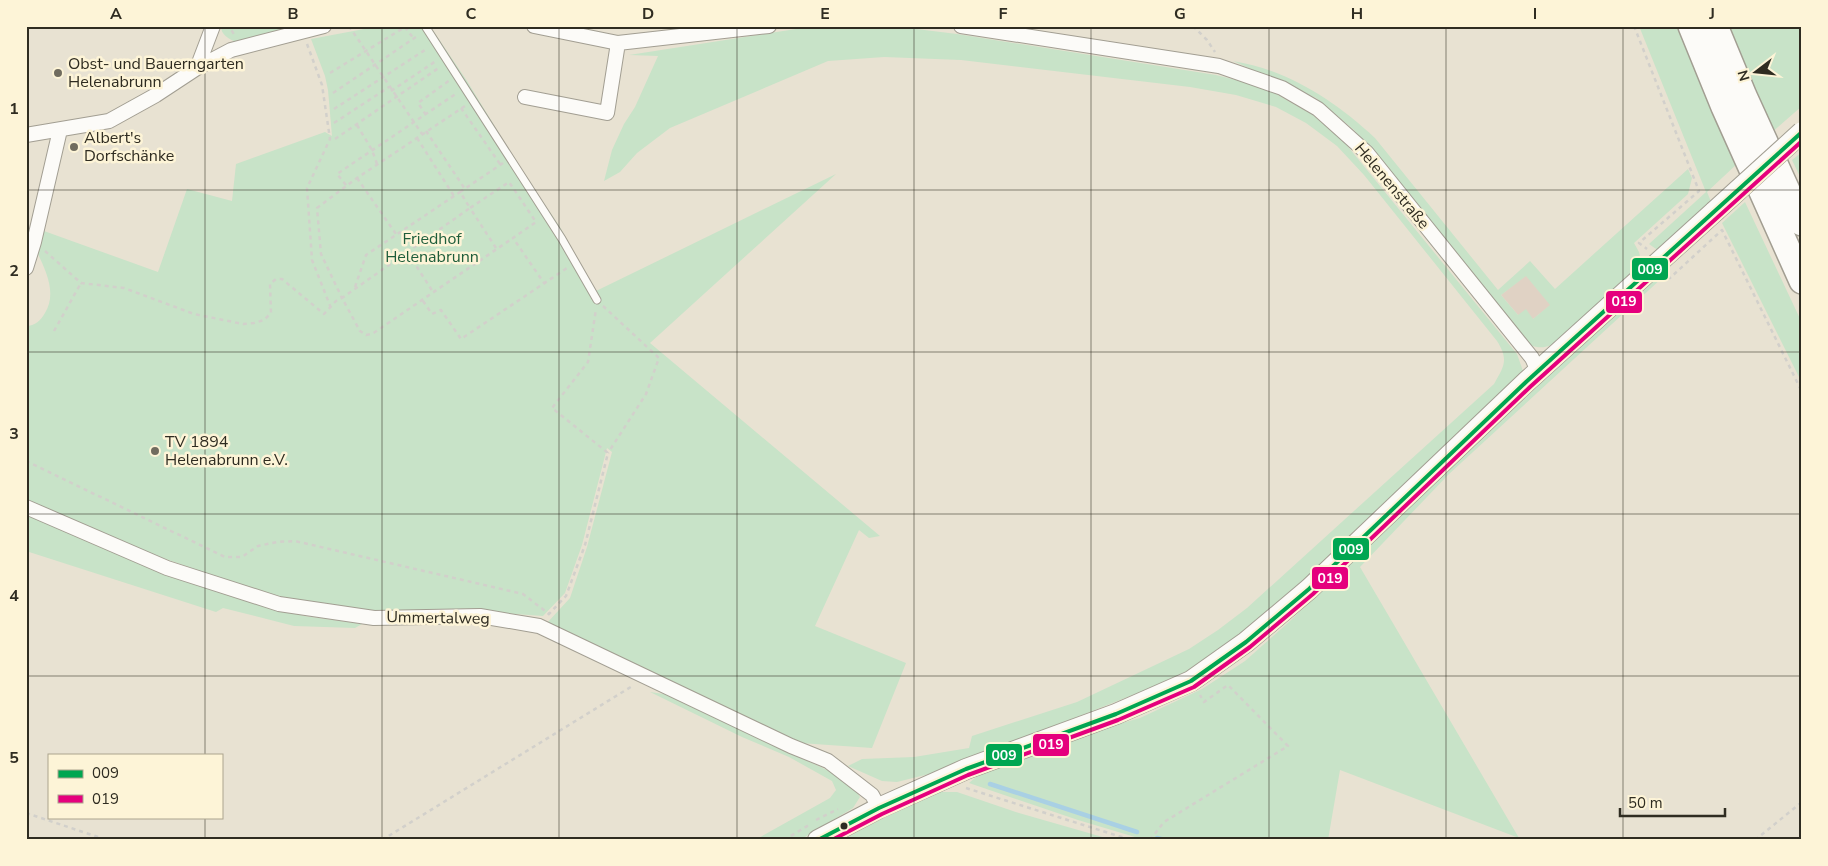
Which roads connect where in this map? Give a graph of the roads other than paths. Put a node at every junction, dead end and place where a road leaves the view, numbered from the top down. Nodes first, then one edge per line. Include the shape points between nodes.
1 (213, 26) edge
2 (324, 26) edge
3 (769, 26) edge
4 (961, 26) edge
5 (1691, 26) edge
6 (1715, 26) edge
7 (543, 27) edge
8 (424, 30) edge
9 (618, 43) junction
10 (197, 68) junction
11 (525, 96) dead end
12 (60, 130) junction
13 (1802, 132) edge
14 (26, 135) edge
15 (1802, 223) edge
16 (26, 268) edge
17 (1802, 281) edge
18 (597, 300) road end
19 (1538, 371) junction
20 (26, 507) edge
21 (879, 808) junction
22 (819, 839) edge

1 - 10 street
2 - 10 street via 231,50
3 - 9 street
4 - 19 street, Helenenstraße via 1219,66 1282,88 1318,109 1367,153 1532,358
5 - 17 highway
6 - 15 highway
7 - 9 street
8 - 18 lane via 510,158
9 - 11 street via 607,113
10 - 12 street via 109,121
12 - 14 street
12 - 16 street
13 - 19 main road, bridge
19 - 21 main road via 1309,589 1246,642 1191,681
20 - 21 street, Ummertalweg via 167,568 280,604 374,618 480,616 539,626 828,761 872,794
21 - 22 main road

